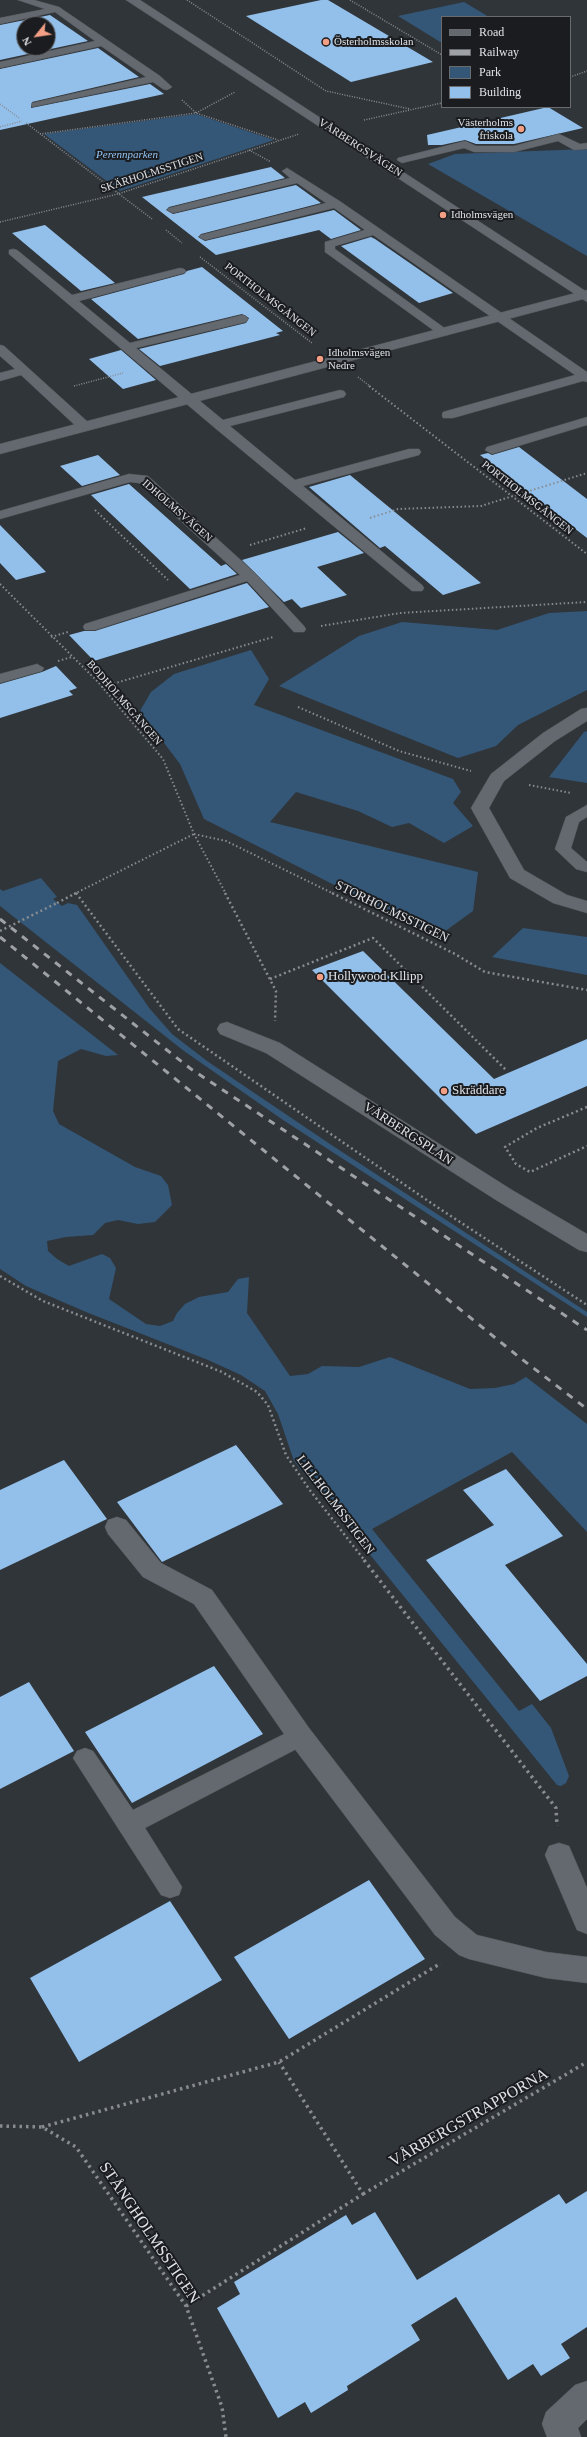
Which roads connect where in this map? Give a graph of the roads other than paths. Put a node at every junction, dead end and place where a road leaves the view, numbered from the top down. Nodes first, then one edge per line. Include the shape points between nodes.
1 (23, 0) edge
2 (132, 0) edge
3 (56, 9) junction
4 (0, 21) edge
5 (104, 42) junction
6 (0, 65) edge
7 (156, 78) junction
8 (167, 86) road end
9 (36, 105) dead end
10 (587, 146) edge
11 (389, 152) dead end
12 (402, 160) junction
13 (415, 169) dead end
14 (287, 170) road end
15 (300, 179) junction
16 (336, 204) junction
17 (173, 210) dead end
18 (375, 231) junction
19 (205, 237) dead end
20 (13, 252) dead end
21 (180, 271) dead end
22 (586, 295) edge
23 (71, 299) junction
24 (500, 317) junction
25 (242, 319) dead end
26 (444, 332) junction
27 (127, 347) junction
28 (0, 349) edge
29 (23, 370) junction
30 (0, 377) edge
31 (586, 377) edge
32 (340, 394) dead end
33 (189, 399) junction
34 (448, 415) dead end
35 (587, 421) edge
36 (220, 425) junction
37 (84, 426) junction
38 (0, 449) edge
39 (492, 450) dead end
40 (414, 452) dead end
41 (293, 486) junction
42 (0, 515) edge
43 (250, 576) junction
44 (417, 588) dead end
45 (90, 626) dead end
46 (299, 629) road end
47 (37, 668) dead end
48 (0, 679) edge
49 (587, 713) edge
50 (587, 810) edge
51 (587, 867) edge
52 (587, 907) edge
53 (227, 1028) dead end
54 (587, 1244) edge
55 (117, 1527) dead end
56 (300, 1736) junction
57 (85, 1758) dead end
58 (129, 1824) junction
59 (558, 1855) road end
60 (170, 1887) dead end
61 (587, 1921) edge
62 (587, 1970) edge
63 (587, 2397) edge
64 (565, 2437) edge

1 - 3 lane
2 - 22 street, VÅRBERGSVÄGEN
3 - 4 lane
3 - 5 lane
5 - 6 lane
5 - 7 lane
7 - 8 lane
7 - 9 lane
10 - 12 lane via 578,148 559,137 514,149 474,149 465,144
11 - 12 street, VÅRBERGSVÄGEN
12 - 13 street, VÅRBERGSVÄGEN
14 - 15 lane
15 - 16 lane
15 - 17 lane
16 - 18 lane
16 - 19 lane
18 - 24 lane
18 - 26 lane via 329,244 329,250
20 - 23 lane
21 - 23 lane
22 - 24 street
23 - 27 lane
24 - 26 street
24 - 31 lane
25 - 27 lane
26 - 33 street
27 - 33 lane
28 - 29 lane
29 - 30 lane
29 - 37 lane
31 - 34 lane
32 - 36 lane
33 - 36 lane
33 - 37 street
35 - 39 lane
36 - 41 lane
37 - 38 street
40 - 41 lane
41 - 44 lane
42 - 43 lane, IDHOLMSVÄGEN via 129,478 143,478
43 - 45 lane
43 - 46 lane, IDHOLMSVÄGEN
47 - 48 lane
49 - 52 street via 549,737 497,778 480,808 517,874 560,899
50 - 51 lane via 572,820 563,849 582,866
53 - 54 street, VÅRBERGSPLAN via 274,1048 504,1195
55 - 56 street via 152,1570 203,1597
56 - 58 lane
56 - 62 street via 445,1926 469,1946 546,1964
57 - 58 lane
58 - 60 lane
59 - 61 street
63 - 64 street via 558,2424

